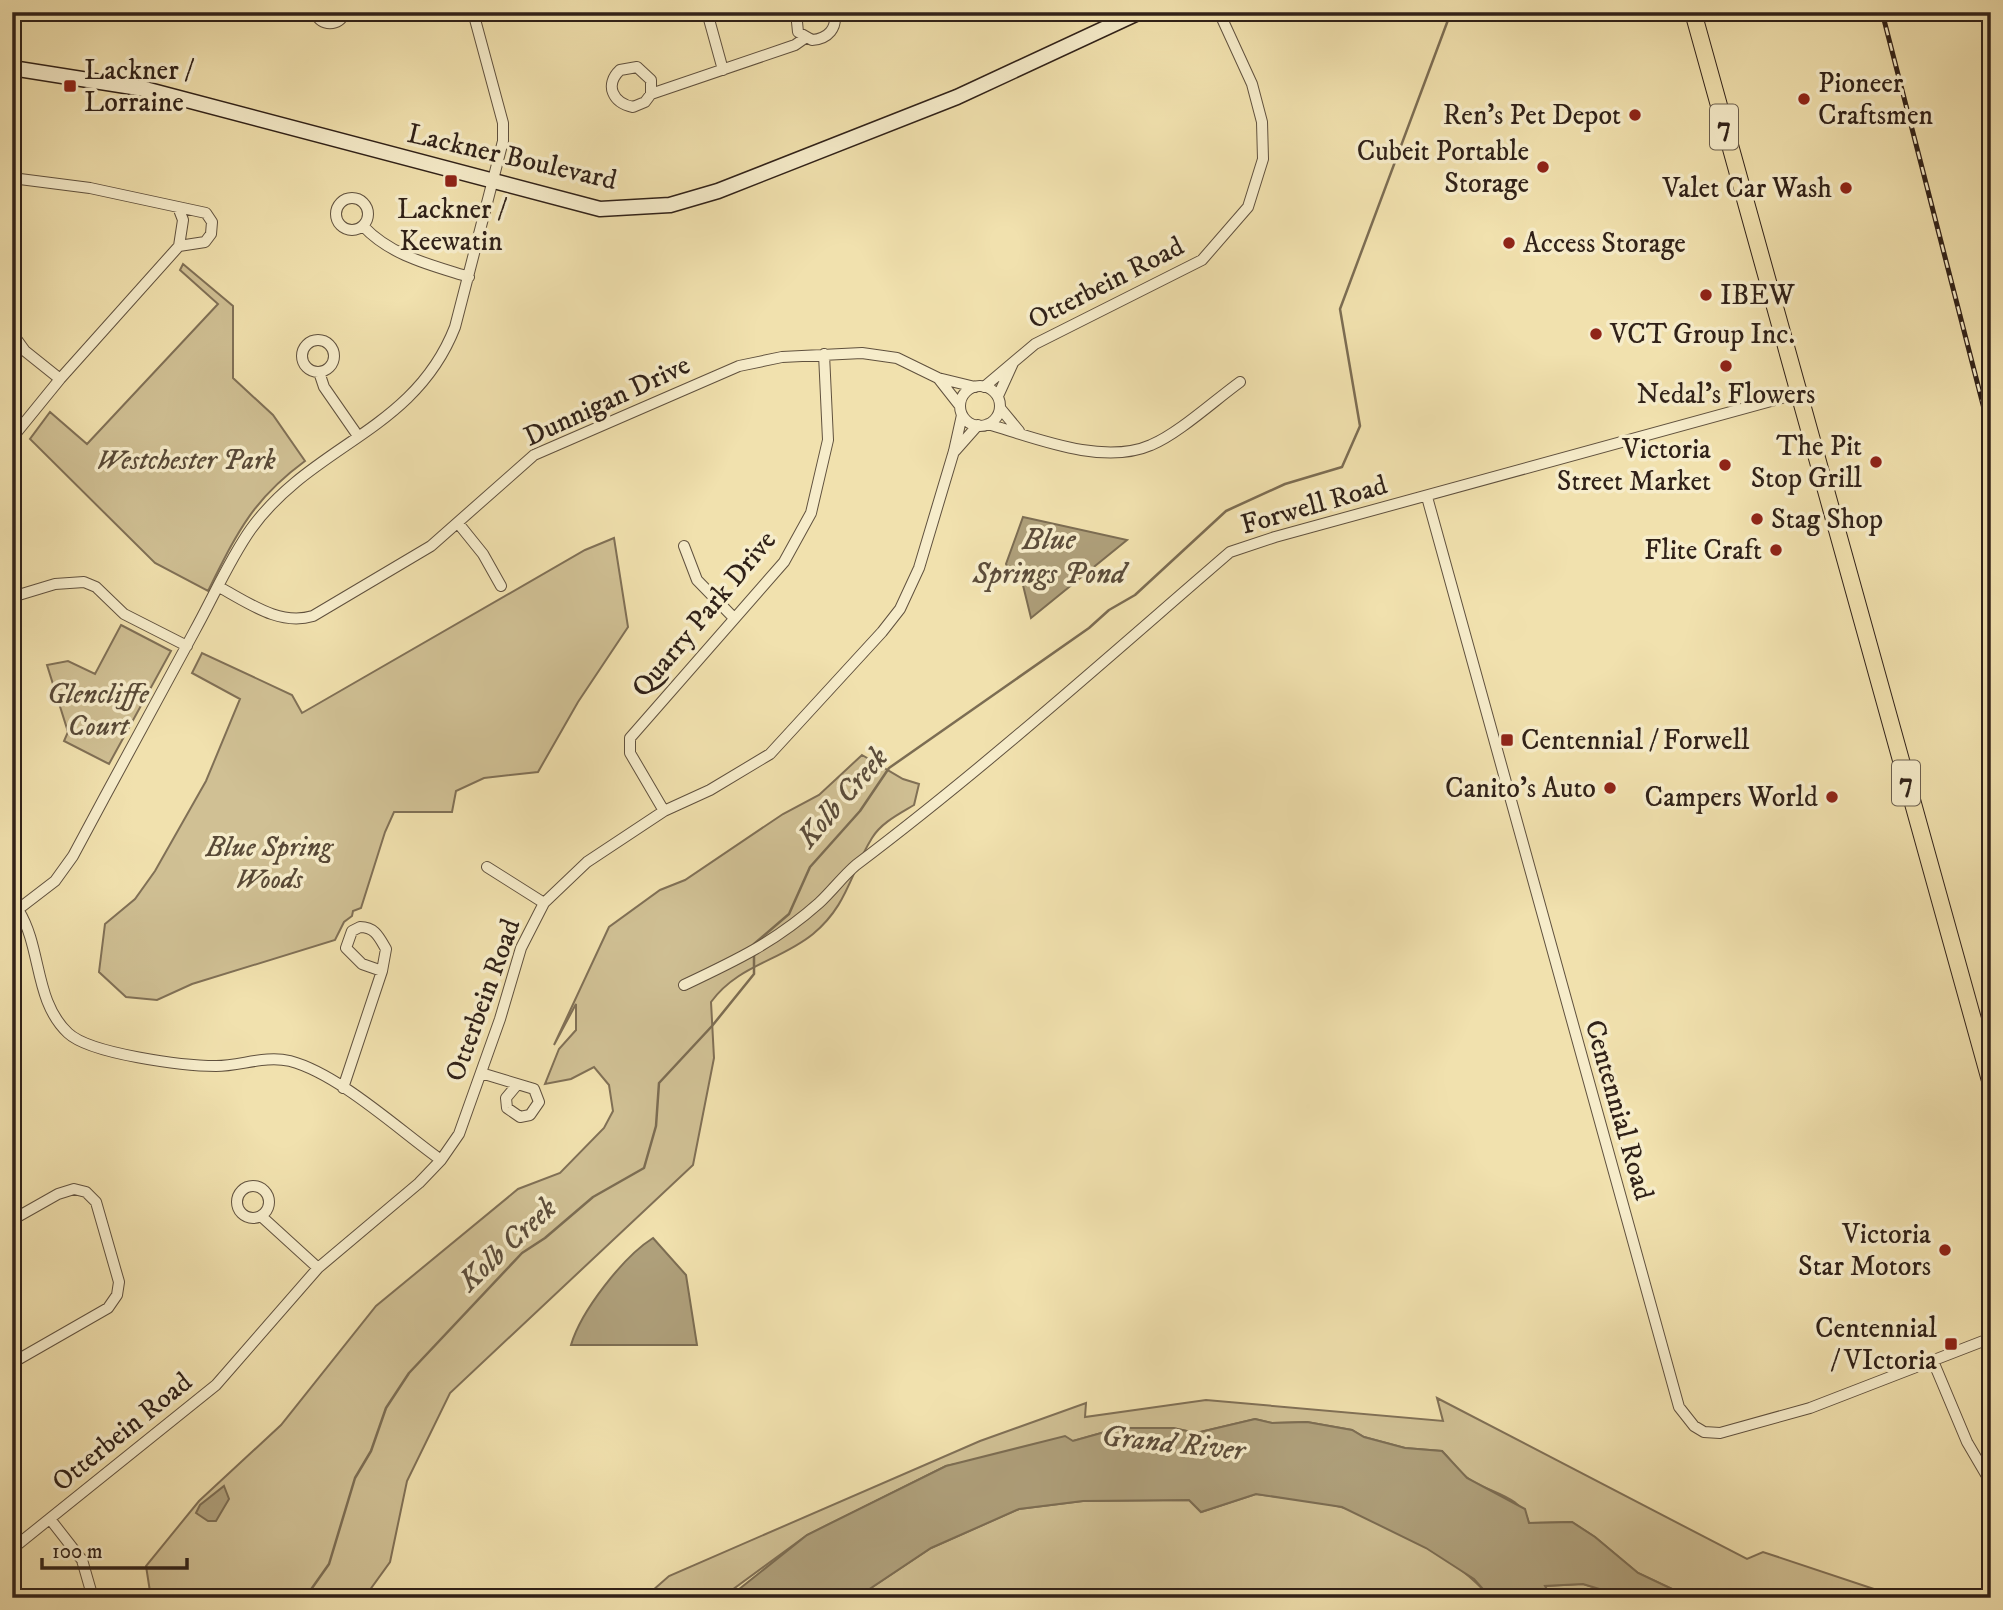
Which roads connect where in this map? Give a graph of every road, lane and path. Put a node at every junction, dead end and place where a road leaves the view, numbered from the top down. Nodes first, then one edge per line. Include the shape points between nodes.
1 (276, 12) edge
2 (346, 12) edge
3 (473, 12) edge
4 (707, 12) edge
5 (796, 12) edge
6 (834, 12) edge
7 (1140, 12) edge
8 (1219, 12) edge
9 (1693, 12) edge
10 (314, 13) edge
11 (805, 38) junction
12 (12, 68) edge
13 (723, 70) junction
14 (651, 94) junction
15 (12, 178) edge
16 (494, 181) junction
17 (178, 207) junction
18 (363, 226) dead end
19 (179, 246) junction
20 (469, 277) junction
21 (12, 333) edge
22 (824, 354) junction
23 (1013, 363) junction
24 (319, 372) dead end
25 (938, 378) junction
26 (60, 379) junction
27 (1240, 382) dead end
28 (979, 387) junction
29 (1800, 393) junction
30 (998, 397) junction
31 (1000, 408) junction
32 (961, 411) junction
33 (983, 424) junction
34 (1019, 432) junction
35 (358, 436) junction
36 (12, 438) edge
37 (954, 452) junction
38 (1427, 496) junction
39 (458, 523) junction
40 (684, 546) dead end
41 (501, 586) dead end
42 (219, 587) junction
43 (12, 597) edge
44 (733, 617) junction
45 (187, 646) junction
46 (664, 811) junction
47 (487, 867) dead end
48 (544, 903) junction
49 (15, 913) edge
50 (382, 971) junction
51 (684, 985) dead end
52 (481, 1073) junction
53 (1991, 1084) edge
54 (516, 1086) dead end
55 (343, 1088) junction
56 (441, 1160) junction
57 (261, 1216) dead end
58 (12, 1220) edge
59 (318, 1268) junction
60 (1991, 1338) edge
61 (1933, 1361) junction
62 (12, 1363) edge
63 (1991, 1483) edge
64 (50, 1519) junction
65 (12, 1549) edge
66 (93, 1598) edge

1 - 10 street via 290,16
2 - 10 street via 330,24
3 - 16 street via 503,123
4 - 13 street
5 - 11 street via 795,25
6 - 11 street via 831,33 819,40
7 - 16 main road, Lackner Boulevard via 957,97 718,191 670,205 600,209
8 - 23 street, Otterbein Road via 1252,84 1262,122 1263,159 1248,207 1202,260 1035,344
9 - 29 main road, 7
11 - 13 street
12 - 16 main road, Lackner Boulevard via 145,89
13 - 14 street
14 - 14 street via 651,80 637,67 620,70 612,81 613,94 622,105 639,106
15 - 17 street via 90,188
16 - 20 street
17 - 19 street via 183,220
17 - 19 street via 206,213 212,222 205,242
18 - 20 street via 378,242 422,264
19 - 26 street
20 - 35 street via 446,353 433,372 400,409
21 - 26 street via 25,351
22 - 25 street, Dunnigan Drive via 897,358
22 - 39 street, Dunnigan Drive via 739,366 534,455
22 - 44 street, Quarry Park Drive via 828,440 811,513 784,562
23 - 28 street, Otterbein Road
23 - 30 street, Otterbein Road
24 - 35 street via 324,387
25 - 28 street, Dunnigan Drive
25 - 32 street, Dunnigan Drive
26 - 36 street
27 - 34 street via 1154,444 1127,454 1046,444
28 - 30 street
28 - 32 street, Otterbein Road via 964,394
29 - 38 street, Forwell Road
29 - 53 main road, 7
30 - 31 street
31 - 33 street, Otterbein Road
31 - 34 street
32 - 33 street
32 - 37 street, Otterbein Road
33 - 34 street
33 - 37 street, Otterbein Road
35 - 42 street via 295,480 251,529
37 - 46 street, Otterbein Road via 919,568 900,609 882,632 770,754
38 - 51 street, Forwell Road via 1230,552 997,752 853,867 821,902 761,949
38 - 61 street, Centennial Road via 1685,1418 1704,1432 1720,1433 1810,1408
39 - 41 street
39 - 42 street, Dunnigan Drive via 412,559 299,620 276,617
40 - 44 street via 697,580
42 - 45 street
43 - 45 street via 55,584 84,582 96,587 124,614
44 - 46 street, Quarry Park Drive via 630,738 630,753
45 - 49 street via 73,856 55,881
46 - 48 street, Otterbein Road via 587,862
47 - 48 street
48 - 52 street, Otterbein Road via 521,948
49 - 55 street via 27,924 48,1004 56,1020 80,1044 105,1052 217,1066 288,1060
50 - 50 street via 386,949 376,932 368,927 352,931 346,948 369,968
50 - 55 street
52 - 54 street
52 - 56 street, Otterbein Road via 458,1134
55 - 56 street
56 - 59 street, Otterbein Road
57 - 59 street
58 - 62 street via 58,1194 74,1189 86,1192 96,1202 119,1282 117,1296 108,1308
59 - 64 street, Otterbein Road via 230,1373
60 - 61 street, Centennial Road
61 - 63 street via 1967,1442
64 - 65 street, Otterbein Road
64 - 66 street via 82,1560

